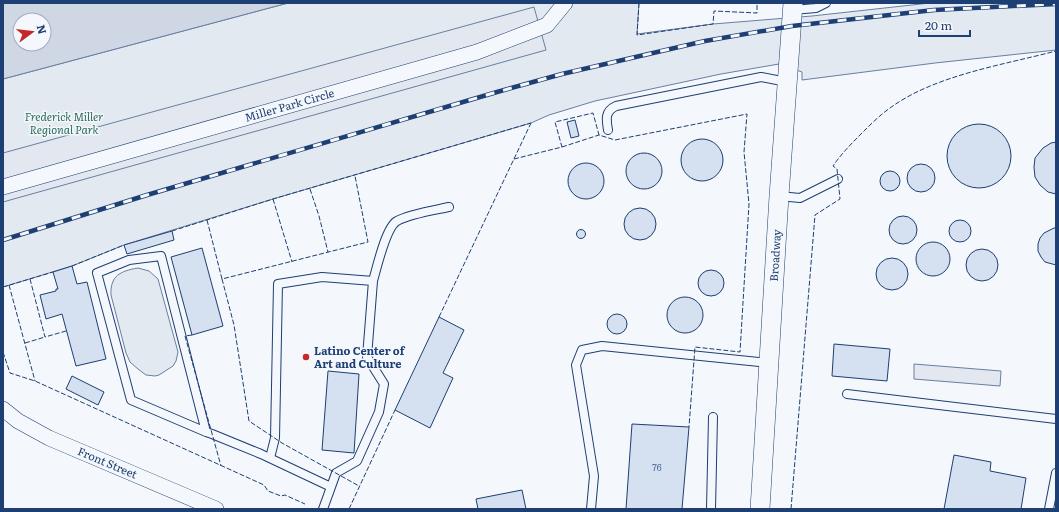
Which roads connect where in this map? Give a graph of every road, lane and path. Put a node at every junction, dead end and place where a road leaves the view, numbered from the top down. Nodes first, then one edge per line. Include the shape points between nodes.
1 (565, 3) edge
2 (826, 3) edge
3 (793, 6) edge
4 (788, 82) junction
5 (608, 130) dead end
6 (838, 179) dead end
7 (3, 187) edge
8 (779, 196) junction
9 (449, 206) dead end
10 (373, 281) junction
11 (770, 363) junction
12 (847, 394) dead end
13 (3, 408) edge
14 (713, 416) dead end
15 (1056, 418) edge
16 (206, 432) junction
17 (270, 458) junction
18 (1056, 473) edge
19 (331, 487) junction
20 (216, 509) edge
21 (323, 509) edge
22 (591, 509) edge
23 (711, 509) edge
24 (760, 509) edge
25 (1049, 509) edge

1 - 7 street, Miller Park Circle via 547,25 477,52
2 - 3 lane via 816,8
3 - 4 street, Broadway
4 - 5 lane via 761,77 616,106 606,115
4 - 8 street, Broadway
6 - 8 lane via 800,198
8 - 11 street, Broadway
9 - 10 lane via 397,221 389,230
10 - 17 lane via 322,277 278,284 275,438
10 - 19 lane via 367,357 384,384 379,412 357,461 336,473
11 - 22 lane via 602,346 582,350 576,365 594,476
11 - 24 street, Broadway
12 - 15 lane
13 - 20 street, Front Street via 18,421 49,438
14 - 23 lane
16 - 16 lane via 131,400 98,273 129,260 161,256
16 - 17 lane
17 - 19 lane
18 - 25 lane
19 - 21 lane

